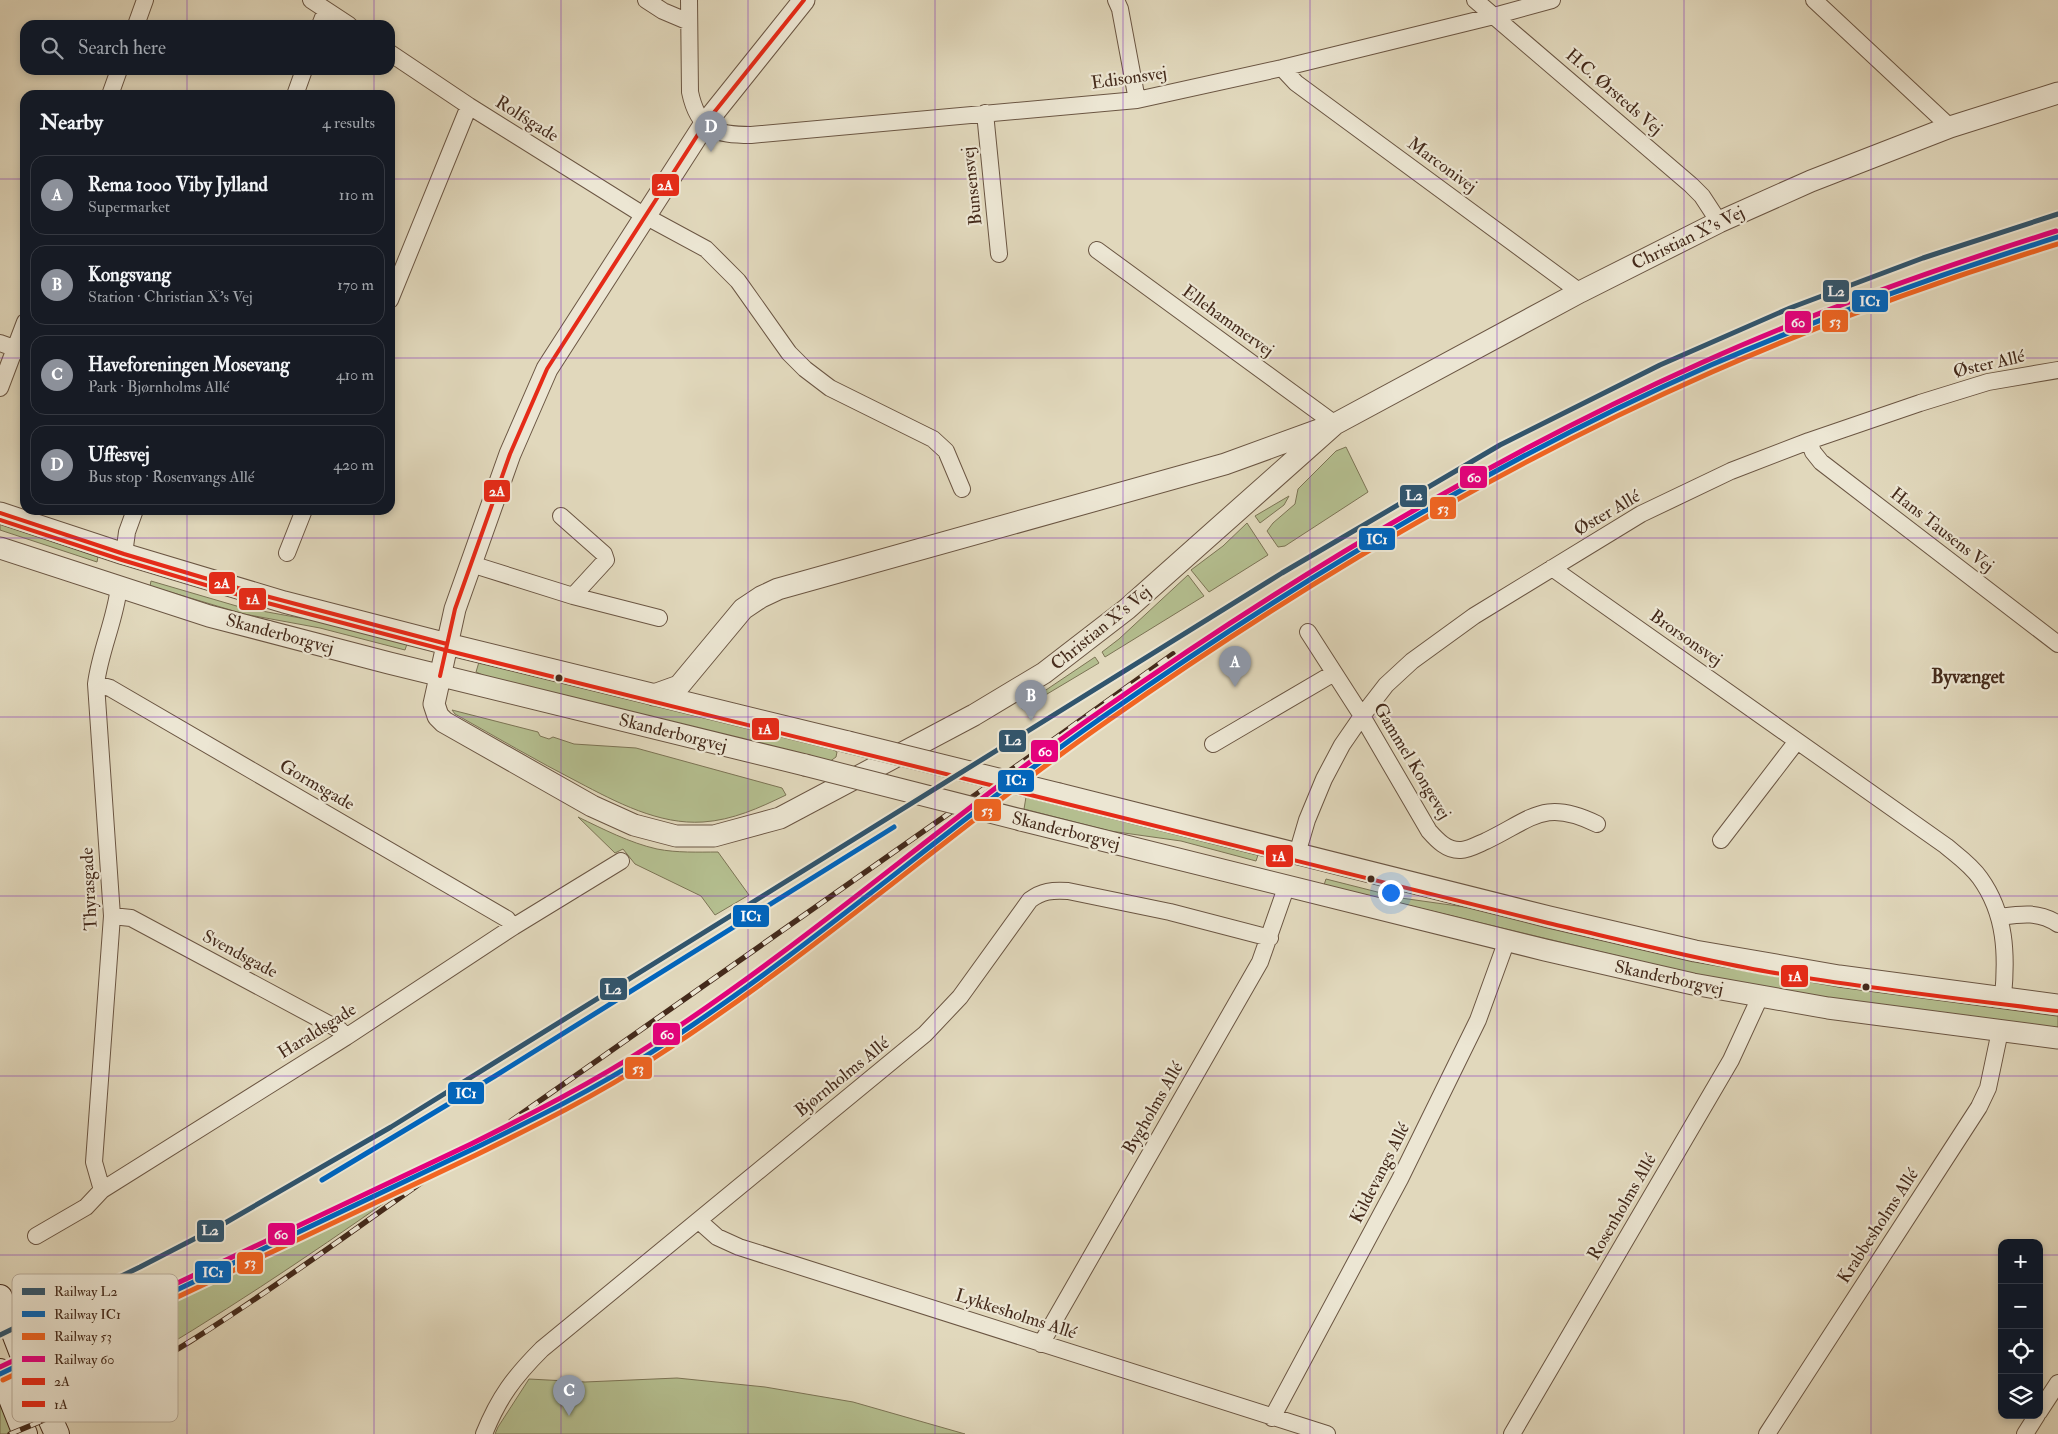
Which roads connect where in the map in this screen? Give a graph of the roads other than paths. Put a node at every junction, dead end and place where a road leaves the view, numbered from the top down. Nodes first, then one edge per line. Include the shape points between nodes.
1 (145, 0) edge
2 (311, 0) edge
3 (646, 0) edge
4 (689, 0) edge
5 (804, 0) edge
6 (1116, 0) edge
7 (1475, 0) edge
8 (1552, 0) edge
9 (1814, 0) edge
10 (1494, 16) junction
11 (323, 17) edge
12 (138, 20) edge
13 (689, 22) junction
14 (395, 56) edge
15 (1282, 68) junction
16 (117, 75) edge
17 (302, 75) edge
18 (112, 90) edge
19 (297, 90) edge
20 (2058, 93) edge
21 (1137, 100) junction
22 (469, 106) junction
23 (985, 113) junction
24 (704, 126) junction
25 (1950, 127) junction
26 (645, 216) junction
27 (1719, 222) junction
28 (1097, 250) dead end
29 (999, 254) dead end
30 (395, 288) edge
31 (1580, 292) junction
32 (20, 333) edge
33 (13, 348) edge
34 (2058, 370) edge
35 (0, 388) edge
36 (1335, 424) junction
37 (1809, 441) junction
38 (962, 489) dead end
39 (0, 513) edge
40 (133, 515) edge
41 (302, 515) edge
42 (561, 516) dead end
43 (0, 548) edge
44 (287, 552) dead end
45 (124, 554) junction
46 (471, 564) junction
47 (1552, 568) junction
48 (119, 587) junction
49 (573, 596) junction
50 (659, 618) dead end
51 (1308, 632) dead end
52 (447, 644) junction
53 (2058, 644) edge
54 (1334, 673) junction
55 (440, 676) junction
56 (96, 684) junction
57 (654, 695) junction
58 (1362, 716) junction
59 (1797, 741) junction
60 (1213, 744) dead end
61 (1597, 824) dead end
62 (1721, 840) dead end
63 (1297, 854) junction
64 (622, 860) dead end
65 (1287, 885) junction
66 (112, 916) junction
67 (2000, 917) junction
68 (2058, 924) edge
69 (513, 927) junction
70 (1270, 938) junction
71 (1507, 940) junction
72 (1760, 997) junction
73 (2003, 997) junction
74 (2058, 1004) edge
75 (2000, 1031) junction
76 (346, 1037) junction
77 (2058, 1038) edge
78 (102, 1190) junction
79 (699, 1220) junction
80 (36, 1236) dead end
81 (0, 1297) edge
82 (12, 1328) edge
83 (1041, 1344) junction
84 (0, 1370) edge
85 (2058, 1383) edge
86 (12, 1401) edge
87 (2043, 1406) edge
88 (1272, 1418) junction
89 (2034, 1419) edge
90 (20, 1422) edge
91 (52, 1422) edge
92 (25, 1434) edge
93 (57, 1434) edge
94 (484, 1434) edge
95 (1327, 1434) edge
96 (1512, 1434) edge
97 (1767, 1434) edge
98 (2025, 1434) edge

1 - 12 street
2 - 11 street
3 - 13 street
4 - 13 street
5 - 24 street, Christian X's Vej
6 - 21 street
7 - 10 street, H.C. Ørsteds Vej
8 - 10 street, Edisonsvej
9 - 25 street
10 - 15 street, Edisonsvej
10 - 27 street, H.C. Ørsteds Vej via 1691,185
13 - 24 street via 690,92 693,106
14 - 22 street, Rolfsgade
15 - 21 street, Edisonsvej
15 - 31 street, Marconivej via 1296,83
16 - 18 street
17 - 19 street
20 - 25 street, Christian X's Vej
21 - 23 street, Edisonsvej
22 - 26 street, Rolfsgade
22 - 30 street
23 - 24 street, Edisonsvej via 751,135 728,135
23 - 29 street, Bunsensvej
24 - 26 street, Christian X's Vej
25 - 27 street, Christian X's Vej via 1811,181
26 - 38 street, Rolfsgade via 706,249 722,263 788,353 814,376 830,388 932,439 946,451
26 - 46 street, Christian X's Vej via 547,369 510,454
27 - 31 street, Christian X's Vej
28 - 36 street, Ellehammervej
31 - 36 street, Christian X's Vej
32 - 33 street
33 - 35 street
34 - 37 street, Øster Allé via 1988,382
36 - 55 street, Christian X's Vej via 1127,609 1044,673 974,715 800,808 752,827 714,836 676,836 634,825 592,806 444,722 434,704
36 - 57 street, Christian X's Vej via 1225,464 778,589 743,609 679,686
37 - 47 street, Øster Allé via 1731,471 1642,514
37 - 53 street, Hans Tausens Vej via 1822,462
39 - 45 street, Skanderborgvej
40 - 45 street
41 - 44 street
42 - 49 street via 604,554 606,560
43 - 48 street, Skanderborgvej
45 - 48 street
45 - 52 street, Skanderborgvej via 284,602
46 - 49 street
46 - 52 street, Christian X's Vej
47 - 58 street, Øster Allé via 1474,616 1412,661 1386,685
47 - 59 street, Brorsonsvej
48 - 55 street, Skanderborgvej via 209,616
48 - 56 street, Thyrasgade
49 - 50 street
51 - 54 street, Gammel Kongevej
52 - 55 street, Christian X's Vej
52 - 57 street, Skanderborgvej
54 - 58 street, Gammel Kongevej
54 - 60 street
55 - 65 street, Skanderborgvej, bridge
56 - 66 street, Thyrasgade
56 - 69 street, Gormsgade via 110,688 507,919
57 - 63 street, Skanderborgvej, bridge
58 - 61 street, Gammel Kongevej via 1429,831 1443,846 1461,850 1501,834 1518,823 1551,812 1582,817
58 - 63 street, Øster Allé via 1324,779
59 - 62 street
59 - 67 street, Brorsonsvej via 1967,863 1991,895
63 - 65 street
63 - 73 street, Skanderborgvej via 1695,951 1838,976
64 - 69 street, Haraldsgade
65 - 70 street, Bygholms Allé
65 - 71 street, Skanderborgvej
66 - 76 street, Svendsgade via 131,918 340,1030
66 - 78 street, Thyrasgade via 94,1162
67 - 68 street via 2042,915
67 - 73 street, Brorsonsvej via 2006,954
69 - 76 street, Haraldsgade
70 - 79 street, Bjørnholms Allé via 1170,912 1068,891 1050,890 1038,894 1030,900 960,997 925,1034
70 - 83 street, Bygholms Allé via 1260,962
71 - 72 street, Skanderborgvej
71 - 88 street, Kildevangs Allé via 1478,1020 1400,1179
72 - 75 street, Skanderborgvej
72 - 96 street, Rosenholms Allé via 1731,1060
73 - 74 street, Skanderborgvej
75 - 77 street, Skanderborgvej
75 - 97 street, Krabbesholms Allé via 1990,1081 1979,1107
76 - 78 street, Haraldsgade
78 - 80 street, Haraldsgade via 86,1206
79 - 83 street, Lykkesholms Allé via 717,1237 739,1247
79 - 94 street, Bjørnholms Allé via 517,1373
81 - 82 main road
83 - 88 street, Lykkesholms Allé
84 - 86 main road
85 - 87 street
88 - 95 street, Lykkesholms Allé
89 - 98 street
90 - 92 main road
91 - 93 main road

